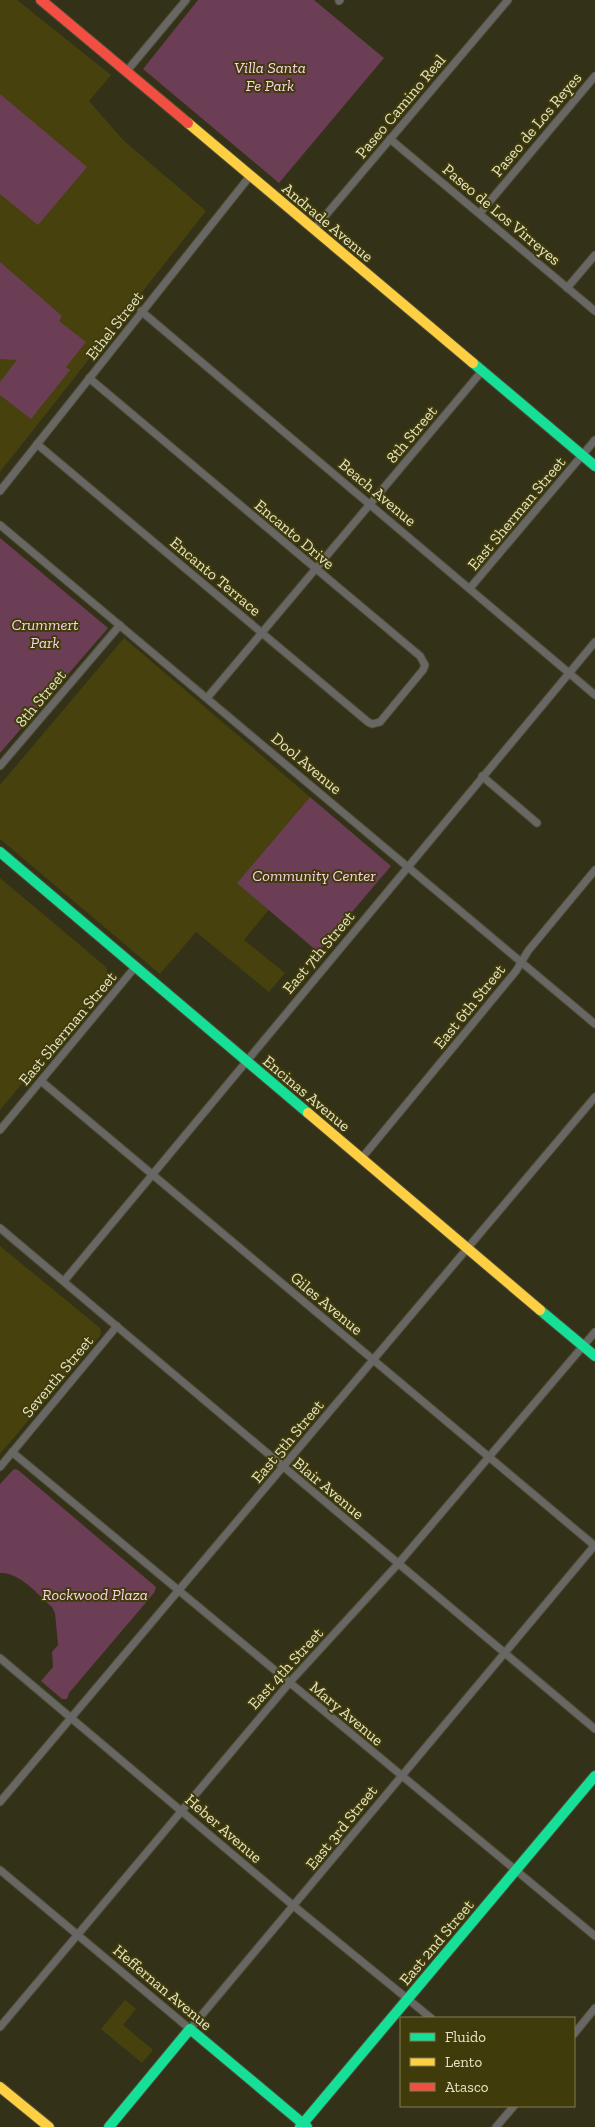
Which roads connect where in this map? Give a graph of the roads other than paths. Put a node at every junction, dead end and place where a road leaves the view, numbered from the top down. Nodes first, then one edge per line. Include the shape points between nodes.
1 (41, 0) edge
2 (186, 0) edge
3 (508, 0) edge
4 (126, 72) junction
5 (595, 76) edge
6 (390, 139) junction
7 (250, 176) junction
8 (480, 213) junction
9 (314, 230) junction
10 (595, 255) edge
11 (568, 288) junction
12 (142, 311) junction
13 (595, 311) edge
14 (482, 371) junction
15 (89, 378) junction
16 (595, 440) edge
17 (37, 444) junction
18 (582, 455) junction
19 (595, 466) edge
20 (0, 491) edge
21 (371, 504) junction
22 (0, 525) edge
23 (315, 569) junction
24 (470, 588) junction
25 (120, 625) junction
26 (262, 633) junction
27 (595, 642) edge
28 (569, 673) junction
29 (595, 695) edge
30 (207, 698) junction
31 (380, 722) joint
32 (0, 766) edge
33 (482, 776) junction
34 (538, 824) dead end
35 (0, 852) edge
36 (408, 866) junction
37 (595, 870) edge
38 (521, 962) junction
39 (136, 966) junction
40 (595, 1024) edge
41 (246, 1060) junction
42 (41, 1081) junction
43 (595, 1097) edge
44 (0, 1130) edge
45 (361, 1159) junction
46 (152, 1173) junction
47 (0, 1228) edge
48 (468, 1248) junction
49 (64, 1281) junction
50 (117, 1326) junction
51 (595, 1332) edge
52 (583, 1346) junction
53 (595, 1356) edge
54 (373, 1360) junction
55 (12, 1452) junction
56 (489, 1458) junction
57 (0, 1467) edge
58 (284, 1468) junction
59 (595, 1545) edge
60 (398, 1564) junction
61 (178, 1590) junction
62 (504, 1653) junction
63 (0, 1658) edge
64 (290, 1682) junction
65 (71, 1717) junction
66 (595, 1729) edge
67 (401, 1776) junction
68 (595, 1776) edge
69 (0, 1802) edge
70 (181, 1809) junction
71 (0, 1870) edge
72 (516, 1871) junction
73 (294, 1906) junction
74 (78, 1935) junction
75 (595, 1936) edge
76 (408, 1999) junction
77 (595, 2008) edge
78 (430, 2017) edge
79 (0, 2027) edge
80 (190, 2030) junction
81 (575, 2033) edge
82 (0, 2087) edge
83 (513, 2107) edge
84 (304, 2126) edge
85 (49, 2127) edge
86 (109, 2127) edge
87 (496, 2127) edge

1 - 4 street, Andrade Avenue
2 - 4 street
3 - 6 street, Paseo Camino Real
4 - 7 street, Andrade Avenue
5 - 8 street, Paseo de Los Reyes
6 - 8 street, Paseo de Los Virreyes
6 - 9 street, Paseo Camino Real
7 - 9 street, Andrade Avenue
7 - 12 street, Ethel Street
8 - 11 street, Paseo de Los Virreyes
9 - 14 street, Andrade Avenue
10 - 11 street
11 - 13 street, Paseo de Los Virreyes
12 - 15 street, Ethel Street
12 - 21 street, Beach Avenue
14 - 18 street, Andrade Avenue
14 - 21 street, 8th Street
15 - 17 street, Ethel Street
15 - 23 street, Encanto Drive
16 - 18 street, East Sherman Street
17 - 20 street, Ethel Street
17 - 26 street, Encanto Terrace
18 - 19 street, Andrade Avenue
18 - 24 street, East Sherman Street
21 - 23 street, 8th Street
21 - 24 street, Beach Avenue
22 - 25 street, Dool Avenue
23 - 26 street, 8th Street
23 - 31 street, Encanto Drive via 424,661 423,670
24 - 28 street, Beach Avenue
25 - 30 street, Dool Avenue
25 - 32 street, 8th Street
26 - 30 street, 8th Street
26 - 31 street, Encanto Terrace via 368,722
27 - 28 street, East 7th Street
28 - 29 street, Beach Avenue
28 - 33 street, East 7th Street
30 - 36 street, Dool Avenue
33 - 34 street
33 - 36 street, East 7th Street
35 - 39 street, Encinas Avenue
36 - 38 street, Dool Avenue
36 - 41 street, East 7th Street
37 - 38 street, East 6th Street
38 - 40 street, Dool Avenue
38 - 45 street, East 6th Street
39 - 41 street, Encinas Avenue
39 - 42 street, East Sherman Street
41 - 45 street, Encinas Avenue
41 - 46 street, East 7th Street
42 - 44 street, East Sherman Street
42 - 46 street, Giles Avenue
43 - 48 street, East 5th Street
45 - 48 street, Encinas Avenue
46 - 49 street, East 7th Street
46 - 54 street, Giles Avenue
47 - 49 street, Blair Avenue
48 - 52 street, Encinas Avenue
48 - 54 street, East 5th Street
49 - 50 street, Blair Avenue
50 - 55 street, Seventh Street
50 - 58 street, Blair Avenue
51 - 52 street, East 4th Street
52 - 53 street, Encinas Avenue
52 - 56 street, East 4th Street
54 - 56 street, Giles Avenue
54 - 58 street, East 5th Street
55 - 57 street, Seventh Street
55 - 61 street, Mary Avenue
56 - 59 street, Giles Avenue
56 - 60 street, East 4th Street
58 - 60 street, Blair Avenue
58 - 61 street, East 5th Street
59 - 62 street, East 3rd Street
60 - 62 street, Blair Avenue
60 - 64 street, East 4th Street
61 - 64 street, Mary Avenue
61 - 65 street, East 5th Street
62 - 66 street, Blair Avenue
62 - 67 street, East 3rd Street
63 - 65 street, Heber Avenue
64 - 67 street, Mary Avenue
64 - 70 street, East 4th Street
65 - 69 street, East 5th Street
65 - 70 street, Heber Avenue
67 - 72 street, Mary Avenue
67 - 73 street, East 3rd Street
68 - 72 street, East 2nd Street
70 - 73 street, Heber Avenue
70 - 74 street, East 4th Street
71 - 74 street, Heffernan Avenue
72 - 75 street, Mary Avenue
72 - 76 street, East 2nd Street
73 - 76 street, Heber Avenue
73 - 80 street, East 3rd Street
74 - 79 street, East 4th Street
74 - 80 street, Heffernan Avenue
76 - 78 street, Heber Avenue
76 - 84 street, East 2nd Street
77 - 81 street
80 - 84 street, Heffernan Avenue
80 - 86 street, East 3rd Street
82 - 85 street
83 - 87 street

